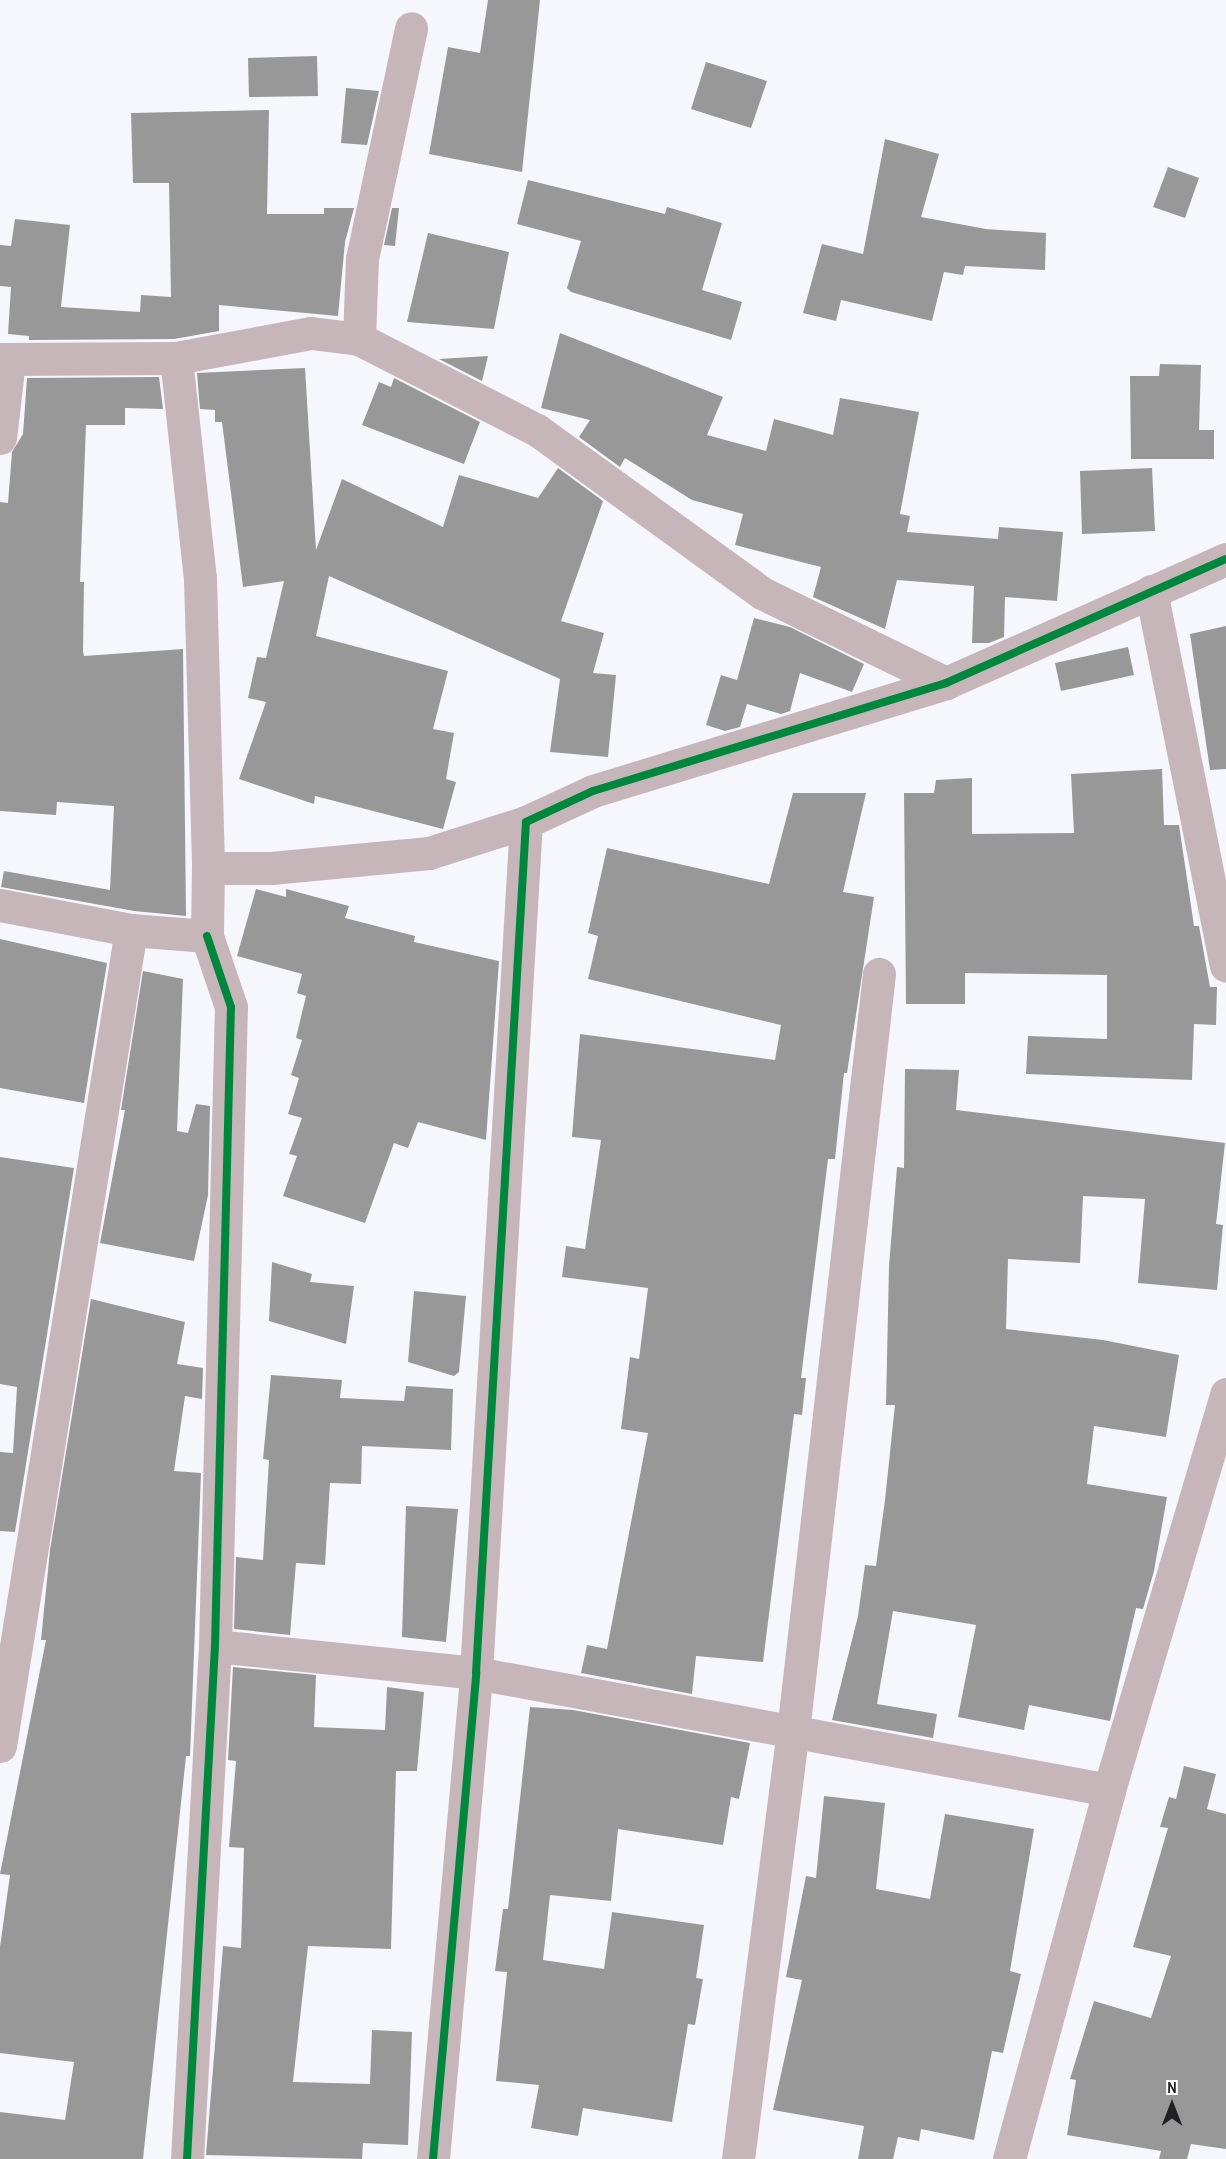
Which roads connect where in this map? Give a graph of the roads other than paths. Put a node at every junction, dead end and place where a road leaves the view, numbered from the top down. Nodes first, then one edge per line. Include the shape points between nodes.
1 (411, 28) dead end
2 (359, 339) junction
3 (176, 358) junction
4 (5, 359) edge
5 (0, 438) edge
6 (1226, 559) edge
7 (1151, 591) junction
8 (946, 683) junction
9 (526, 822) junction
10 (208, 868) junction
11 (0, 905) edge
12 (131, 930) junction
13 (207, 936) junction
14 (1226, 966) edge
15 (879, 974) dead end
16 (1226, 1394) edge
17 (215, 1646) junction
18 (476, 1673) junction
19 (794, 1732) junction
20 (0, 1746) edge
21 (1109, 1790) junction
22 (187, 2159) edge
23 (433, 2159) edge
24 (738, 2159) edge
25 (1009, 2159) edge

1 - 2 street via 363,259
2 - 3 street via 311,333
2 - 8 street via 537,430 762,594
3 - 4 street
3 - 10 street via 200,578
4 - 5 street
6 - 7 street
7 - 8 street
7 - 14 street
8 - 9 street via 593,791
9 - 10 street via 429,853 271,868
9 - 18 street
10 - 13 street
11 - 12 street
12 - 13 street
12 - 20 street
13 - 17 street via 231,1007
15 - 19 street
16 - 21 street
17 - 18 street
17 - 22 street
18 - 19 street
18 - 23 street
19 - 21 street
19 - 24 street
21 - 25 street

